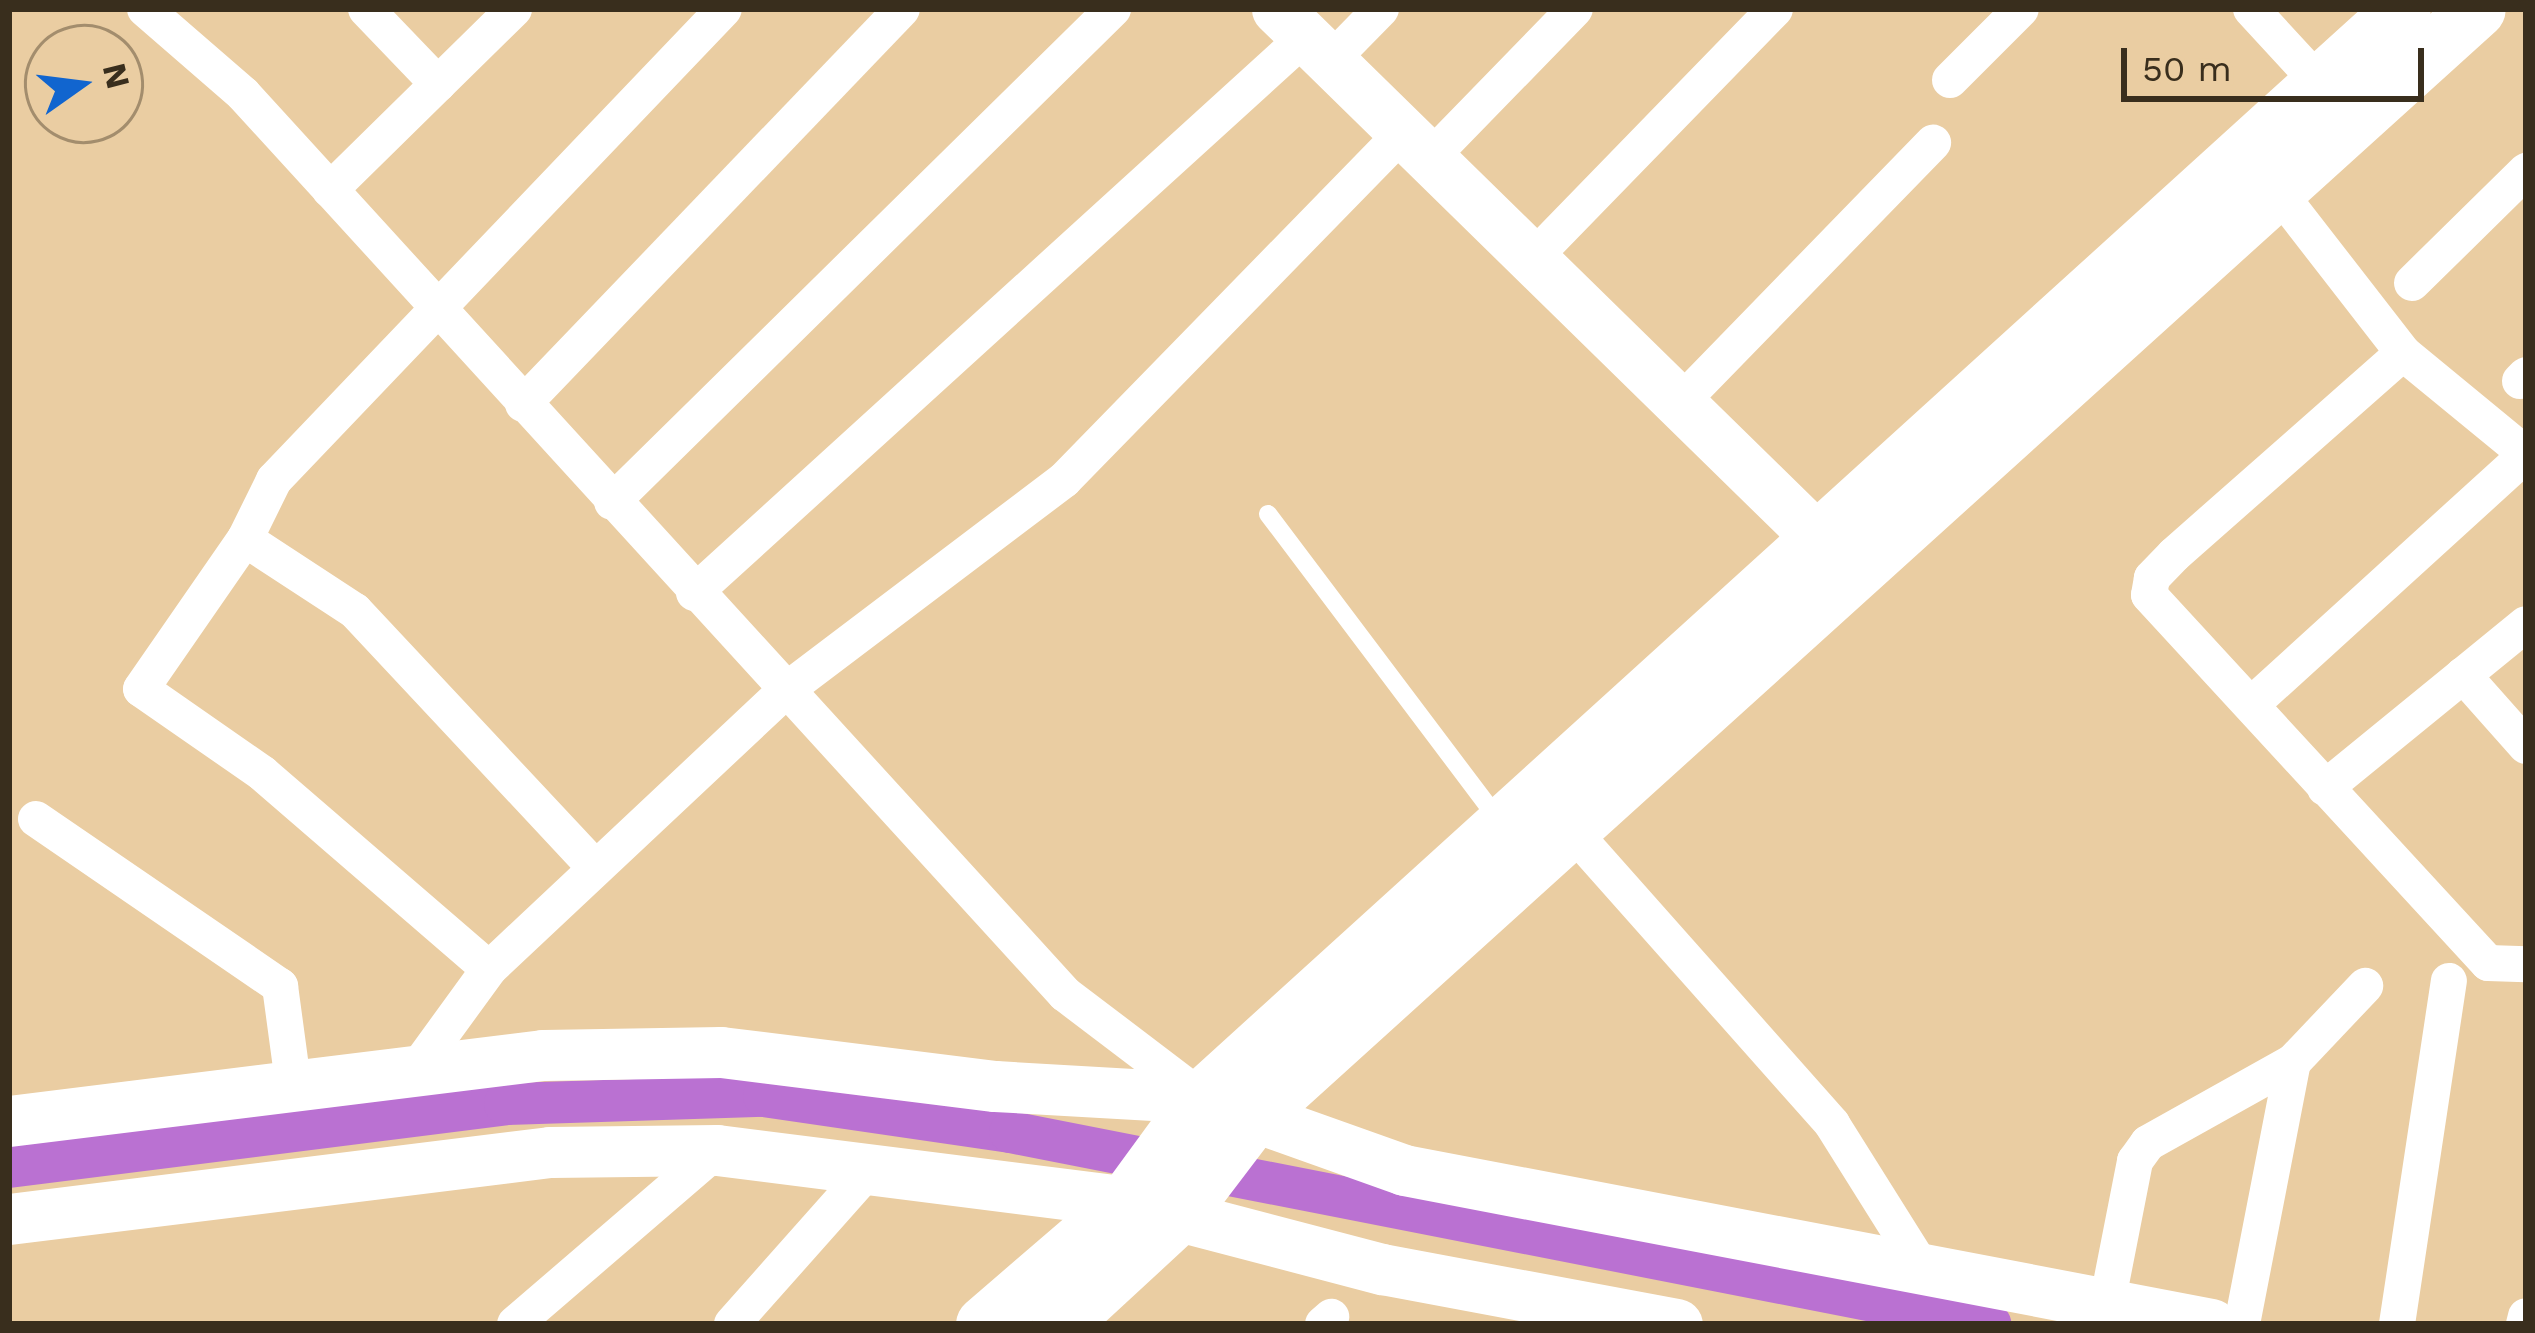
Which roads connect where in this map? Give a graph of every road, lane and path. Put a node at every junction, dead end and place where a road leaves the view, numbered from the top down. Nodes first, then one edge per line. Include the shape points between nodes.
1 (145, 9) edge
2 (366, 9) edge
3 (514, 9) edge
4 (724, 9) edge
5 (902, 9) edge
6 (1113, 9) edge
7 (1381, 9) edge
8 (1575, 9) edge
9 (1775, 9) edge
10 (2020, 9) edge
11 (2252, 9) edge
12 (2402, 9) edge
13 (2476, 9) edge
14 (1305, 34) edge
15 (1950, 80) dead end
16 (438, 83) junction
17 (2336, 102) junction
18 (1933, 142) dead end
19 (1416, 146) junction
20 (2526, 171) edge
21 (2276, 189) junction
22 (330, 190) junction
23 (1531, 260) junction
24 (2412, 283) dead end
25 (437, 308) junction
26 (2403, 352) junction
27 (523, 404) junction
28 (1678, 405) junction
29 (2526, 455) edge
30 (612, 502) junction
31 (1268, 514) dead end
32 (244, 539) junction
33 (1834, 554) junction
34 (694, 592) junction
35 (2526, 624) edge
36 (2463, 675) junction
37 (785, 691) junction
38 (2252, 704) junction
39 (2526, 746) edge
40 (2325, 788) junction
41 (1537, 816) junction
42 (36, 819) dead end
43 (594, 866) junction
44 (2526, 964) edge
45 (489, 969) junction
46 (2450, 981) dead end
47 (2365, 986) dead end
48 (2293, 1062) junction
49 (415, 1072) junction
50 (294, 1089) junction
51 (9, 1121) edge
52 (1215, 1123) junction
53 (717, 1150) junction
54 (872, 1165) junction
55 (1152, 1209) junction
56 (9, 1219) edge
57 (1923, 1270) junction
58 (2107, 1304) junction
59 (1517, 1310) edge
60 (515, 1324) edge
61 (732, 1324) edge
62 (984, 1324) edge
63 (1060, 1324) edge
64 (1677, 1324) edge
65 (2210, 1324) edge
66 (2242, 1324) edge
67 (2397, 1324) edge

1 - 22 street via 243,94
2 - 16 street
3 - 16 street
4 - 25 street
5 - 27 street
6 - 30 street
7 - 14 street
8 - 19 street
9 - 23 street
10 - 15 street
11 - 17 street
12 - 17 main road
13 - 17 main road
14 - 19 street
14 - 34 street
16 - 22 street
17 - 21 main road
17 - 33 main road
18 - 28 street
19 - 23 street
19 - 37 street via 1064,480
20 - 24 street
21 - 26 street
21 - 33 main road
22 - 25 street
23 - 28 street
25 - 27 street
25 - 32 street via 274,480
26 - 29 street
26 - 38 street via 2152,578 2155,610
27 - 30 street
28 - 33 street
29 - 38 street
30 - 34 street
31 - 41 lane
32 - 43 street via 355,611
32 - 45 street via 141,689 262,773
33 - 41 main road
34 - 37 street
35 - 36 street
36 - 39 street
36 - 40 street
37 - 43 street
37 - 52 street via 1065,994
38 - 40 street
40 - 44 street via 2488,963
41 - 52 main road
41 - 57 street via 1832,1124
42 - 50 street via 280,986
43 - 45 street
45 - 49 street
46 - 67 street
47 - 48 street
48 - 58 street via 2148,1143 2135,1161
48 - 66 street
49 - 50 street
49 - 52 street via 543,1055 721,1052
50 - 51 street
52 - 55 main road
52 - 57 street via 1404,1170
53 - 54 street
53 - 56 street via 550,1152
53 - 60 street
54 - 55 street
54 - 61 street
55 - 59 street
55 - 62 main road
55 - 63 main road
57 - 58 street
58 - 65 street
59 - 64 street

